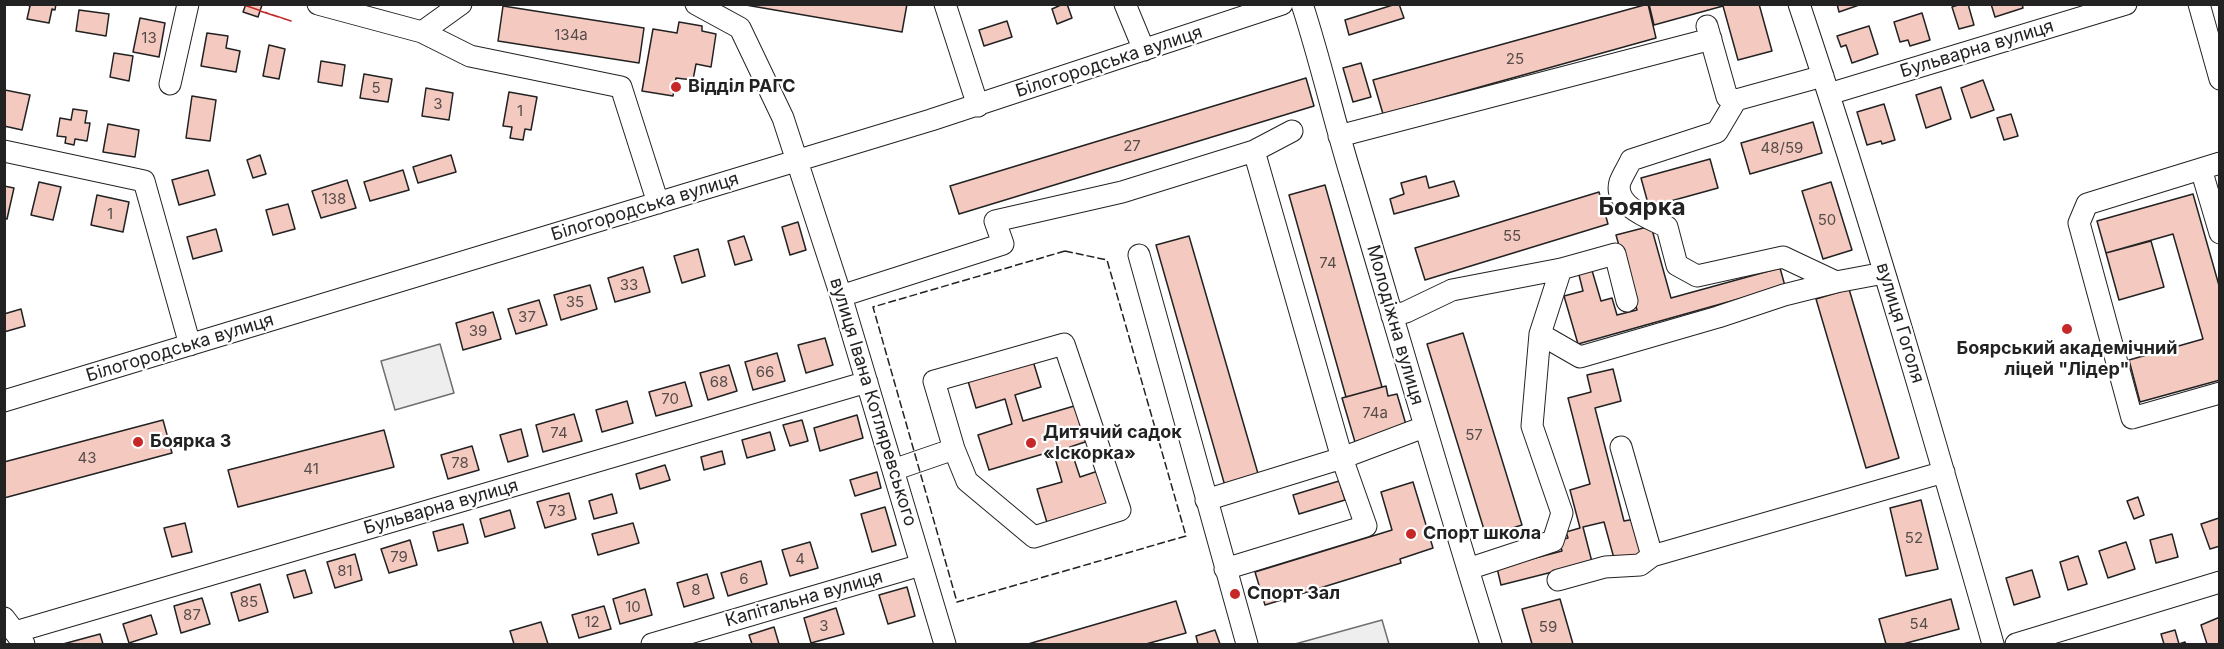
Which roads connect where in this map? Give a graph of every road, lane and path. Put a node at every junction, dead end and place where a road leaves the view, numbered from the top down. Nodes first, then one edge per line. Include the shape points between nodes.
1 (188, 4) edge
2 (318, 4) edge
3 (461, 4) edge
4 (696, 4) edge
5 (945, 4) edge
6 (1125, 4) edge
7 (1282, 4) edge
8 (1302, 4) edge
9 (1799, 4) edge
10 (2126, 4) edge
11 (2199, 4) edge
12 (422, 32) junction
13 (1144, 50) junction
14 (2220, 79) edge
15 (170, 84) dead end
16 (1826, 85) junction
17 (1736, 100) junction
18 (978, 106) junction
19 (1292, 131) dead end
20 (1339, 136) junction
21 (4, 151) edge
22 (1254, 151) junction
23 (798, 161) junction
24 (2210, 166) edge
25 (658, 203) junction
26 (2220, 233) edge
27 (1139, 255) dead end
28 (1561, 269) junction
29 (1884, 273) junction
30 (1836, 282) junction
31 (841, 296) junction
32 (1627, 301) dead end
33 (1392, 315) junction
34 (1540, 334) junction
35 (190, 345) junction
36 (867, 382) junction
37 (2220, 393) edge
38 (4, 402) edge
39 (1424, 427) junction
40 (1621, 447) dead end
41 (954, 449) junction
42 (1342, 458) junction
43 (893, 470) junction
44 (1944, 472) junction
45 (1206, 500) junction
46 (1652, 556) junction
47 (921, 565) junction
48 (1225, 569) junction
49 (1468, 569) junction
50 (1558, 580) dead end
51 (2220, 582) edge
52 (15, 631) edge
53 (652, 645) edge
54 (945, 645) edge
55 (1247, 645) edge
56 (1491, 645) edge
57 (1993, 645) edge
58 (2016, 645) edge

1 - 15 street
2 - 12 street
3 - 12 street
4 - 23 street, вулиця Івана Котляревського via 740,28 783,118
5 - 18 street
6 - 13 street
7 - 13 street, Білогородська вулиця
8 - 20 street, Молодіжна вулиця
9 - 16 street, вулиця Гоголя
10 - 16 street, Бульварна вулиця
11 - 14 street
12 - 25 street via 470,56 621,87
13 - 18 street, Білогородська вулиця
16 - 17 street, Бульварна вулиця
16 - 29 street, вулиця Гоголя
17 - 20 street via 1727,97 1709,33
17 - 30 street via 1717,132 1631,160 1619,183 1623,199 1667,227 1677,265 1696,276 1783,257
18 - 23 street, Білогородська вулиця
19 - 22 street
20 - 33 street, Молодіжна вулиця
21 - 35 street via 144,181
22 - 31 street via 1122,192 995,221 1003,244
22 - 42 street
23 - 25 street, Білогородська вулиця
23 - 31 street, вулиця Івана Котляревського
24 - 26 street
24 - 37 street via 2087,204 2079,223 2132,418
25 - 35 street, Білогородська вулиця
27 - 45 street
28 - 32 street via 1615,254
28 - 33 street via 1452,290
28 - 34 street
29 - 30 street
29 - 44 street, вулиця Гоголя
30 - 34 street via 1580,357
31 - 36 street, вулиця Івана Котляревського
33 - 39 street, Молодіжна вулиця
34 - 49 street via 1532,426 1562,513 1553,541
35 - 38 street, Білогородська вулиця
36 - 43 street, вулиця Івана Котляревського
36 - 52 street, Бульварна вулиця
39 - 42 street
39 - 49 street, Молодіжна вулиця
40 - 46 street
41 - 41 street via 934,381 1064,344 1120,510 1034,537 967,481
41 - 43 street
42 - 45 street
42 - 48 street via 1366,526
43 - 47 street, вулиця Івана Котляревського
44 - 46 street
44 - 57 street, вулиця Гоголя
45 - 48 street
46 - 50 street via 1640,565 1605,567
47 - 53 street, Капітальна вулиця
47 - 54 street, вулиця Івана Котляревського
48 - 55 street
49 - 56 street, Молодіжна вулиця
51 - 58 street

